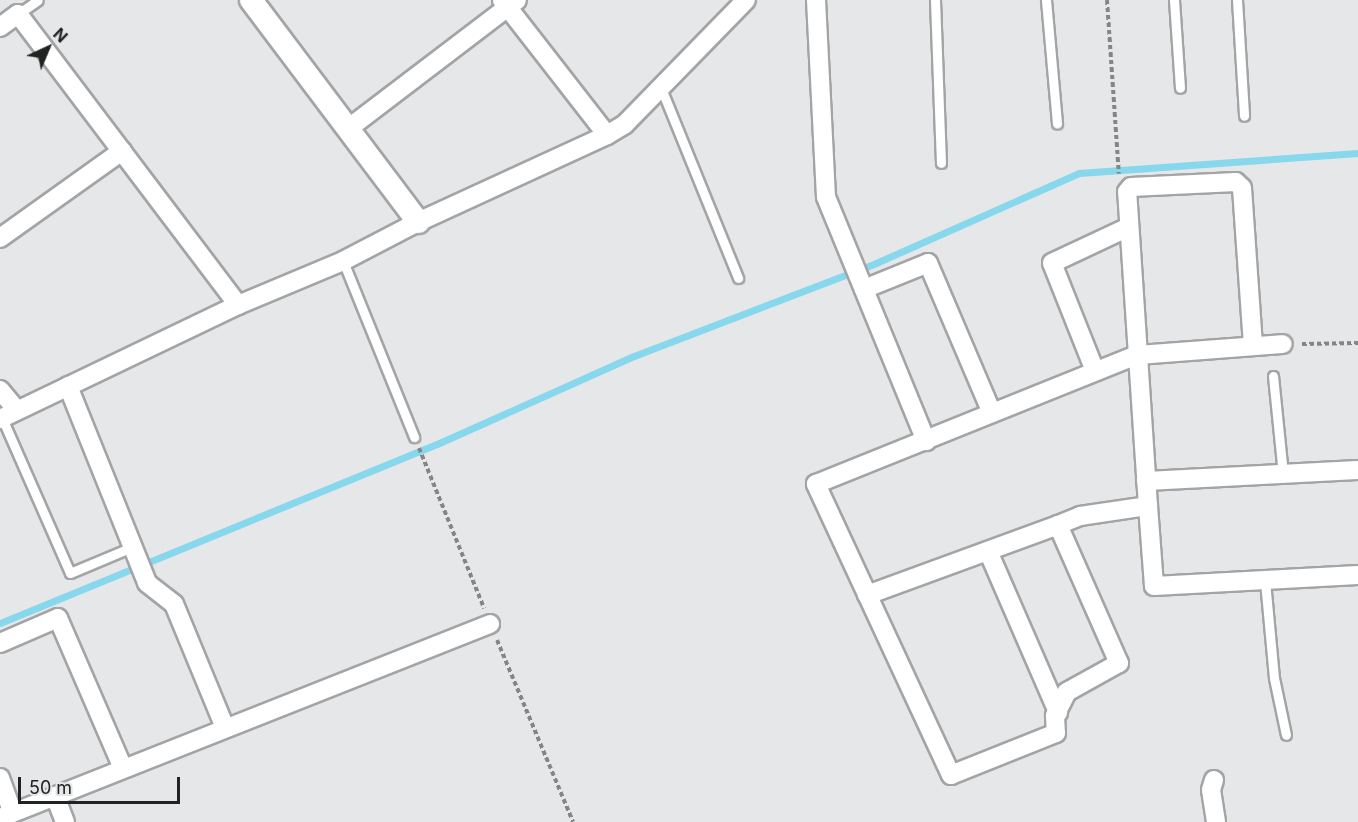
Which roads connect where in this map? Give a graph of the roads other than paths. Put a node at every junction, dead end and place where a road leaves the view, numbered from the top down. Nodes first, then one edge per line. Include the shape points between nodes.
1 (38, 0) edge
2 (251, 0) edge
3 (746, 0) edge
4 (816, 0) edge
5 (935, 0) edge
6 (1046, 0) edge
7 (1174, 0) edge
8 (1237, 0) edge
9 (509, 3) edge
10 (18, 14) junction
11 (0, 27) edge
12 (661, 88) junction
13 (1180, 88) dead end
14 (1244, 116) dead end
15 (1057, 124) dead end
16 (349, 128) junction
17 (607, 135) junction
18 (122, 151) junction
19 (941, 163) dead end
20 (418, 222) junction
21 (1129, 227) junction
22 (0, 238) edge
23 (343, 261) junction
24 (738, 278) dead end
25 (864, 289) junction
26 (238, 305) junction
27 (1283, 344) road end
28 (1253, 346) junction
29 (1137, 355) junction
30 (1095, 371) junction
31 (1273, 376) dead end
32 (68, 386) junction
33 (0, 390) edge
34 (992, 413) junction
35 (6, 416) edge
36 (414, 437) dead end
37 (926, 441) junction
38 (1358, 470) edge
39 (1283, 474) junction
40 (1146, 481) junction
41 (1148, 506) junction
42 (1058, 525) junction
43 (132, 547) junction
44 (988, 550) junction
45 (1358, 575) edge
46 (1265, 581) junction
47 (867, 595) junction
48 (490, 624) dead end
49 (0, 643) edge
50 (1058, 712) junction
51 (225, 728) junction
52 (1286, 735) dead end
53 (123, 768) junction
54 (0, 778) edge
55 (1214, 780) dead end
56 (55, 796) junction
57 (7, 815) edge
58 (64, 822) edge
59 (1215, 822) edge

1 - 10 lane
2 - 16 street
3 - 12 street
4 - 25 street via 826,197
5 - 19 lane
6 - 15 lane
7 - 13 lane
8 - 14 lane
9 - 16 street
9 - 17 street
10 - 11 street
10 - 18 street
12 - 17 street via 626,124
12 - 24 lane
16 - 20 street
17 - 20 street
18 - 22 street
18 - 26 street
20 - 23 street
21 - 28 street via 1127,192 1131,187 1236,182 1245,199
21 - 29 street
21 - 30 street via 1052,263
23 - 26 street
23 - 36 lane
25 - 34 street via 928,263
25 - 37 street
26 - 32 street
27 - 28 street
28 - 29 street
29 - 30 street
29 - 40 street
30 - 34 street
31 - 39 lane
32 - 35 street
32 - 43 street
33 - 35 street
34 - 37 street
35 - 43 lane via 70,573
37 - 47 street via 816,484
38 - 39 street
39 - 40 street
40 - 41 street
41 - 42 street via 1080,516
41 - 46 street via 1155,586
42 - 44 street
42 - 50 street via 1119,663 1067,692
43 - 51 street via 147,583 174,604
44 - 47 street
44 - 50 street
45 - 46 street
46 - 52 lane via 1274,678
47 - 50 street via 951,776 1056,733
48 - 51 street
49 - 53 street via 58,618
51 - 53 street
53 - 56 street
54 - 57 street
55 - 59 street via 1211,790
56 - 57 street
56 - 58 street

